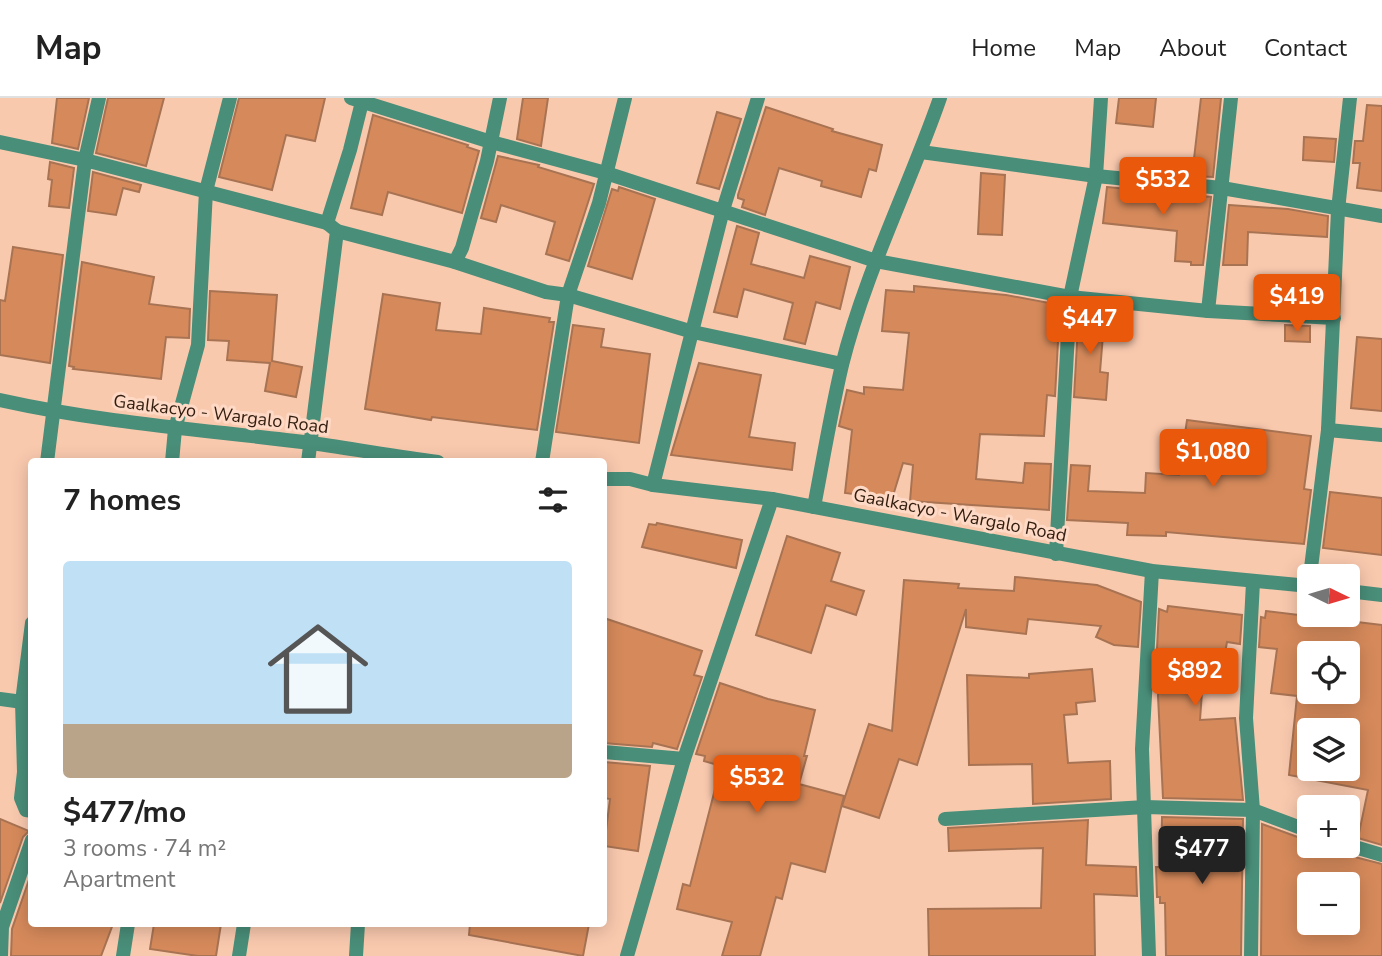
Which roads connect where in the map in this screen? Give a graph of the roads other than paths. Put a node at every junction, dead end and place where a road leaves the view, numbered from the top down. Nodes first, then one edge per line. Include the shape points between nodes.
1 (99, 98) edge
2 (230, 98) edge
3 (500, 98) edge
4 (625, 98) edge
5 (758, 98) edge
6 (940, 98) edge
7 (1101, 98) edge
8 (1231, 98) edge
9 (1350, 98) edge
10 (358, 99) edge
11 (0, 142) edge
12 (491, 142) junction
13 (921, 152) junction
14 (85, 160) junction
15 (606, 173) junction
16 (1096, 176) junction
17 (1222, 188) junction
18 (206, 191) junction
19 (1338, 209) junction
20 (723, 210) junction
21 (1382, 216) edge
22 (332, 227) junction
23 (876, 261) junction
24 (455, 262) junction
25 (568, 295) junction
26 (1070, 297) junction
27 (1208, 311) junction
28 (1334, 317) junction
29 (693, 332) junction
30 (842, 364) junction
31 (0, 400) edge
32 (52, 412) junction
33 (175, 429) junction
34 (1328, 430) junction
35 (1382, 435) edge
36 (310, 443) junction
37 (47, 458) edge
38 (172, 458) edge
39 (308, 458) edge
40 (400, 458) edge
41 (543, 458) edge
42 (607, 479) edge
43 (653, 485) junction
44 (772, 499) junction
45 (814, 507) junction
46 (1056, 554) junction
47 (1311, 564) edge
48 (1152, 571) junction
49 (1253, 582) junction
50 (1297, 584) edge
51 (1360, 592) edge
52 (1382, 595) edge
53 (0, 699) edge
54 (27, 703) edge
55 (607, 752) edge
56 (684, 760) junction
57 (1145, 807) junction
58 (28, 810) edge
59 (1253, 810) junction
60 (946, 819) dead end
61 (1297, 826) edge
62 (1360, 849) edge
63 (28, 851) edge
64 (1382, 855) edge
65 (1, 927) edge
66 (128, 927) edge
67 (244, 927) edge
68 (358, 927) edge
69 (1, 956) edge
70 (123, 956) edge
71 (239, 956) edge
72 (355, 956) edge
73 (627, 956) edge
74 (1149, 956) edge
75 (1251, 956) edge

1 - 14 street
2 - 18 street
3 - 12 street
4 - 15 street
5 - 20 street
6 - 13 street
7 - 16 street
8 - 17 street
9 - 19 street
10 - 12 street
10 - 22 street
11 - 14 street
12 - 15 street
12 - 24 street via 463,248
13 - 16 street
13 - 23 street
14 - 18 street
14 - 32 street
15 - 20 street
15 - 25 street
16 - 17 street
16 - 26 street
17 - 19 street
17 - 27 street
18 - 22 street
18 - 33 street via 198,345
19 - 21 street
19 - 28 street
20 - 23 street
20 - 29 street
22 - 24 street
22 - 36 street
23 - 26 street
23 - 30 street
24 - 25 street
25 - 29 street
25 - 41 street
26 - 27 street
26 - 46 street
27 - 28 street
28 - 34 street
29 - 30 street
29 - 43 street
30 - 45 street
31 - 32 street, Gaalkacyo - Wargalo Road
32 - 33 street, Gaalkacyo - Wargalo Road
32 - 37 street
33 - 36 street, Gaalkacyo - Wargalo Road
33 - 38 street
34 - 35 street
34 - 47 street
36 - 39 street
36 - 40 street, Gaalkacyo - Wargalo Road
42 - 43 street, Gaalkacyo - Wargalo Road
43 - 44 street, Gaalkacyo - Wargalo Road
44 - 45 street, Gaalkacyo - Wargalo Road
44 - 56 street
45 - 46 street, Gaalkacyo - Wargalo Road
46 - 48 street, Gaalkacyo - Wargalo Road
48 - 49 street, Gaalkacyo - Wargalo Road
48 - 57 street via 1142,749
49 - 50 street, Gaalkacyo - Wargalo Road
49 - 59 street via 1246,718
51 - 52 street
53 - 54 street
54 - 58 street via 21,798
55 - 56 street
56 - 73 street
57 - 59 street
57 - 60 street
57 - 74 street
59 - 61 street
59 - 75 street
62 - 64 street
63 - 65 street
65 - 69 street
66 - 70 street
67 - 71 street
68 - 72 street

